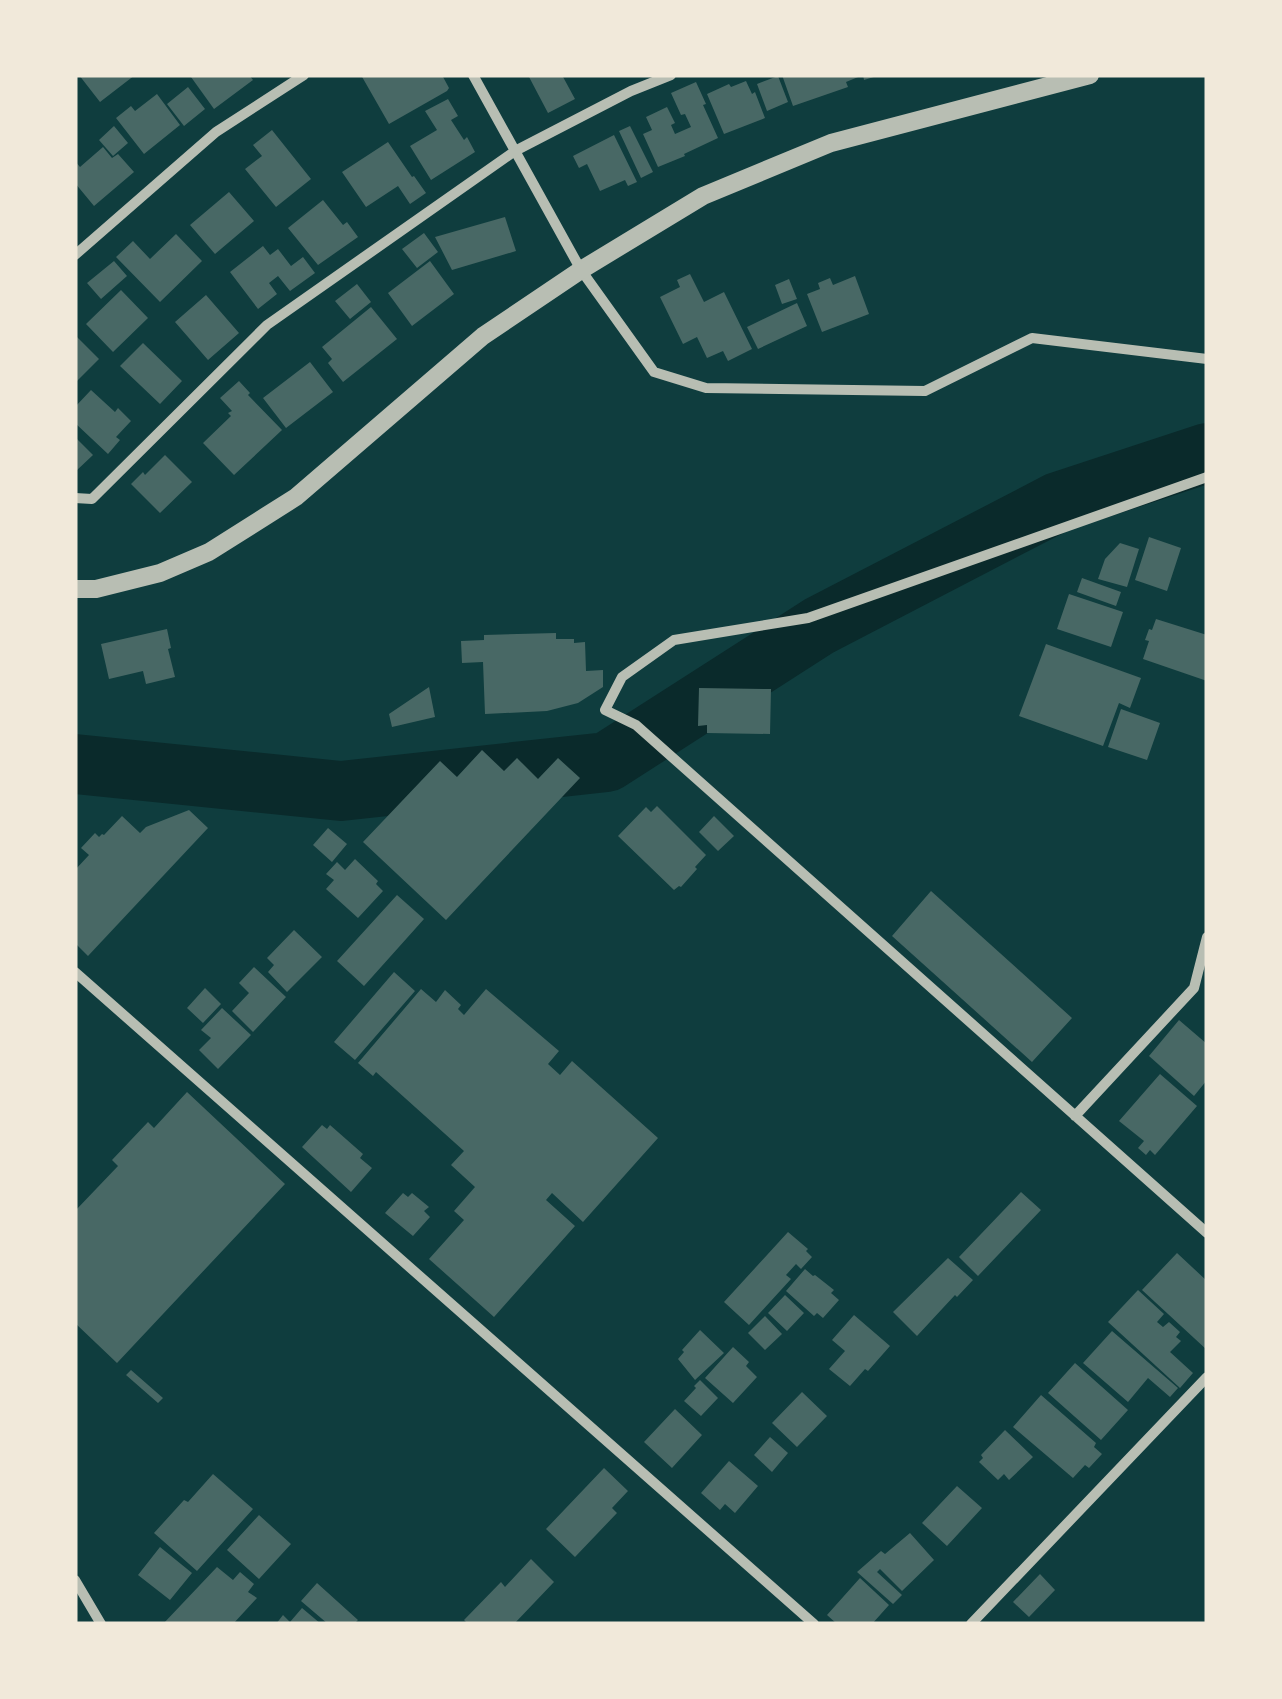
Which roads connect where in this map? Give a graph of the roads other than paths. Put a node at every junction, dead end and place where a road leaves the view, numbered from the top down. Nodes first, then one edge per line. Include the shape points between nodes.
1 (304, 75) edge
2 (473, 75) edge
3 (671, 75) edge
4 (1090, 75) edge
5 (516, 152) junction
6 (75, 256) edge
7 (580, 270) junction
8 (1207, 359) edge
9 (1207, 477) edge
10 (75, 498) edge
11 (75, 589) edge
12 (1207, 937) edge
13 (75, 972) edge
14 (1075, 1116) junction
15 (1207, 1233) edge
16 (1207, 1377) edge
17 (75, 1580) edge
18 (101, 1624) edge
19 (814, 1624) edge
20 (971, 1624) edge

1 - 6 street via 216,132
2 - 5 street
3 - 5 street
4 - 7 street via 831,143 703,196
5 - 7 street
5 - 10 street via 267,325 92,499
7 - 8 street via 654,372 706,388 924,390 1032,338
7 - 11 street via 483,336 296,497 210,552 160,573
9 - 14 street via 808,618 674,640 622,677 604,710 636,725
12 - 14 street via 1194,988
13 - 19 street
14 - 15 street
16 - 20 street
17 - 18 street

